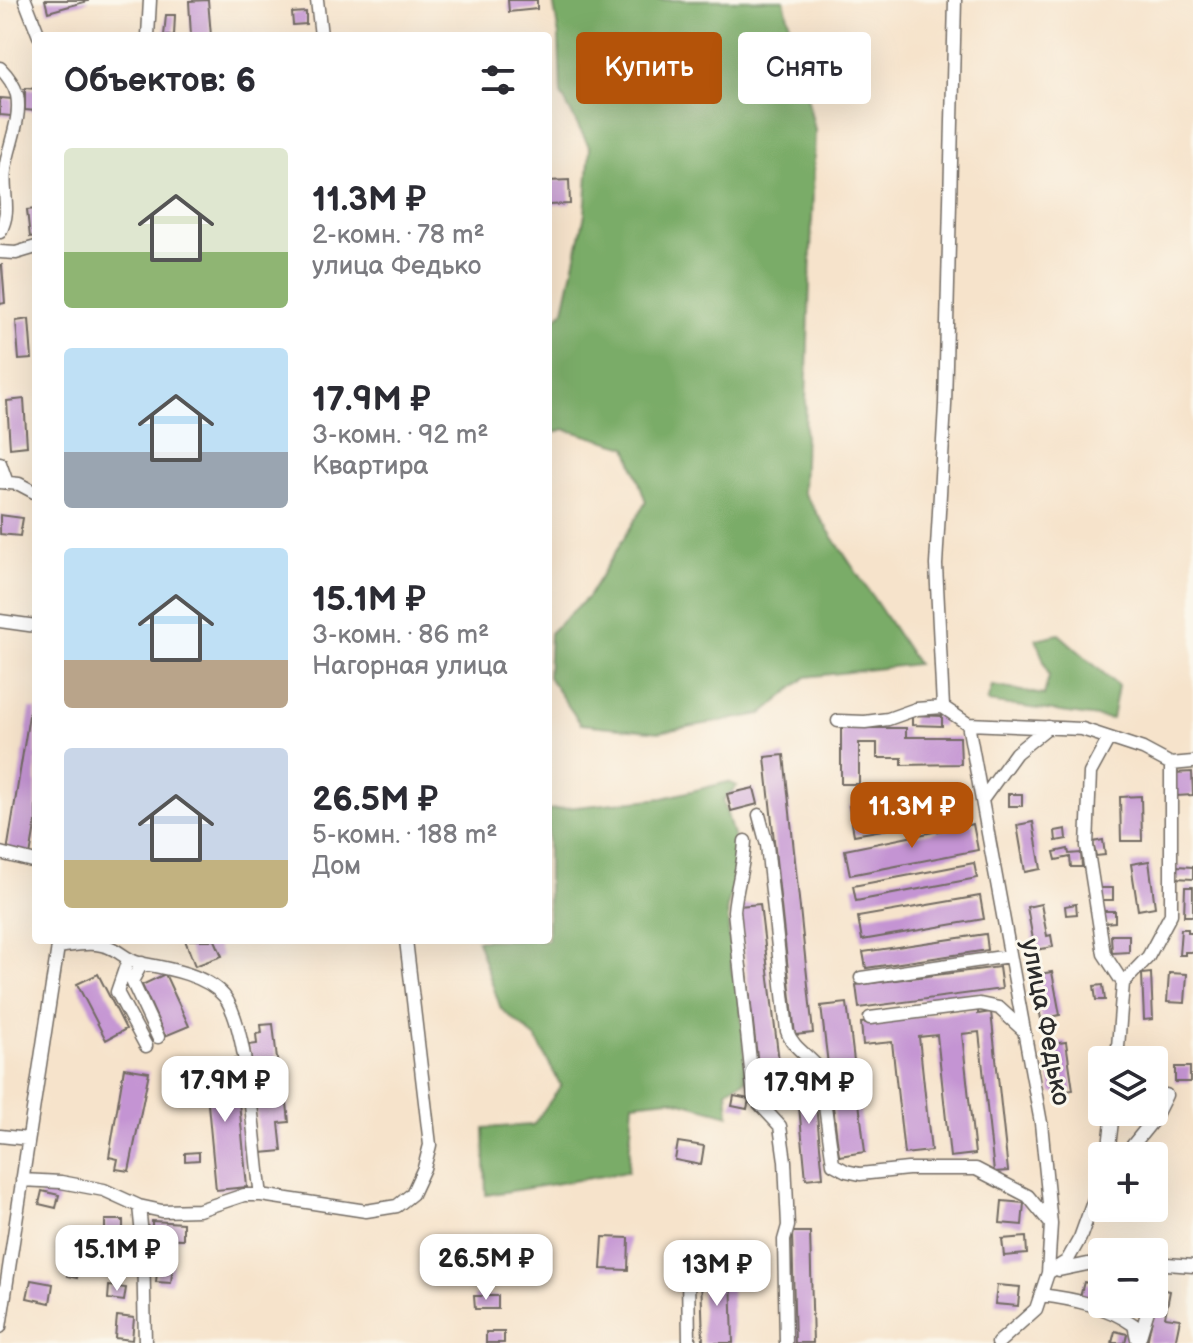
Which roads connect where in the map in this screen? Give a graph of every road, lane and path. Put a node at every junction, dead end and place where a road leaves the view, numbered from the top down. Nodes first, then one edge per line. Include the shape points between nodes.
1 (25, 0) edge
2 (150, 0) edge
3 (317, 0) edge
4 (955, 0) edge
5 (37, 32) edge
6 (148, 32) edge
7 (321, 32) edge
8 (0, 68) edge
9 (0, 232) edge
10 (32, 248) edge
11 (0, 252) edge
12 (0, 463) edge
13 (4, 482) edge
14 (32, 491) edge
15 (0, 621) edge
16 (32, 625) edge
17 (943, 707) junction
18 (838, 721) dead end
19 (968, 724) junction
20 (1048, 727) junction
21 (1109, 738) junction
22 (1193, 762) edge
23 (1171, 764) junction
24 (982, 800) junction
25 (759, 815) dead end
26 (745, 841) dead end
27 (0, 853) edge
28 (32, 861) edge
29 (59, 944) edge
30 (93, 944) edge
31 (406, 944) edge
32 (1009, 956) junction
33 (128, 960) junction
34 (142, 963) junction
35 (861, 978) dead end
36 (1123, 983) junction
37 (870, 1018) dead end
38 (1022, 1029) junction
39 (158, 1037) dead end
40 (146, 1046) dead end
41 (1118, 1046) edge
42 (1148, 1126) edge
43 (0, 1136) edge
44 (28, 1139) junction
45 (1135, 1142) edge
46 (22, 1180) junction
47 (261, 1195) junction
48 (139, 1206) junction
49 (1088, 1216) edge
50 (1051, 1224) junction
51 (1088, 1264) edge
52 (1168, 1264) edge
53 (1193, 1266) edge
54 (688, 1273) dead end
55 (1048, 1273) junction
56 (1041, 1295) junction
57 (1146, 1318) edge
58 (0, 1327) edge
59 (145, 1343) edge
60 (689, 1343) edge
61 (786, 1343) edge
62 (998, 1343) edge
63 (1138, 1343) edge

1 - 5 street
2 - 6 street
3 - 7 street
4 - 17 street via 936,565
8 - 9 street via 11,80 18,108 5,169 8,217
10 - 11 street
12 - 13 street
13 - 14 street
15 - 16 street
17 - 18 street via 888,719
17 - 19 street
19 - 20 street
19 - 24 street, улица Федько
20 - 21 street via 1082,729
20 - 24 street via 1016,753
21 - 23 street
21 - 36 street via 1090,773 1087,846 1104,954
22 - 23 street
23 - 36 street via 1171,914 1148,957
24 - 32 street, улица Федько
25 - 50 street via 767,845 787,1031 791,1042 820,1070 833,1164 860,1174 976,1169 1028,1196
26 - 61 street via 734,911 754,1098 780,1126 785,1161
27 - 28 street
29 - 44 street
30 - 33 street
31 - 47 street via 430,1145 412,1194 397,1206 366,1211
32 - 35 street
32 - 38 street, улица Федько
33 - 34 street
33 - 40 street via 117,992
34 - 39 street via 132,981
34 - 47 street via 207,982 225,997 242,1047
36 - 41 street
37 - 38 street via 989,1005
38 - 50 street, улица Федько via 1041,1123
42 - 45 street
43 - 44 street
44 - 46 street
46 - 48 street via 104,1190
46 - 58 street
47 - 48 street via 199,1210
48 - 59 street
49 - 55 street via 1067,1261
50 - 55 street, улица Федько
51 - 55 street
52 - 53 street
54 - 60 street
55 - 56 street, улица Федько
56 - 62 street, улица Федько via 1036,1309
56 - 63 street via 1121,1316 1134,1325
57 - 63 street

